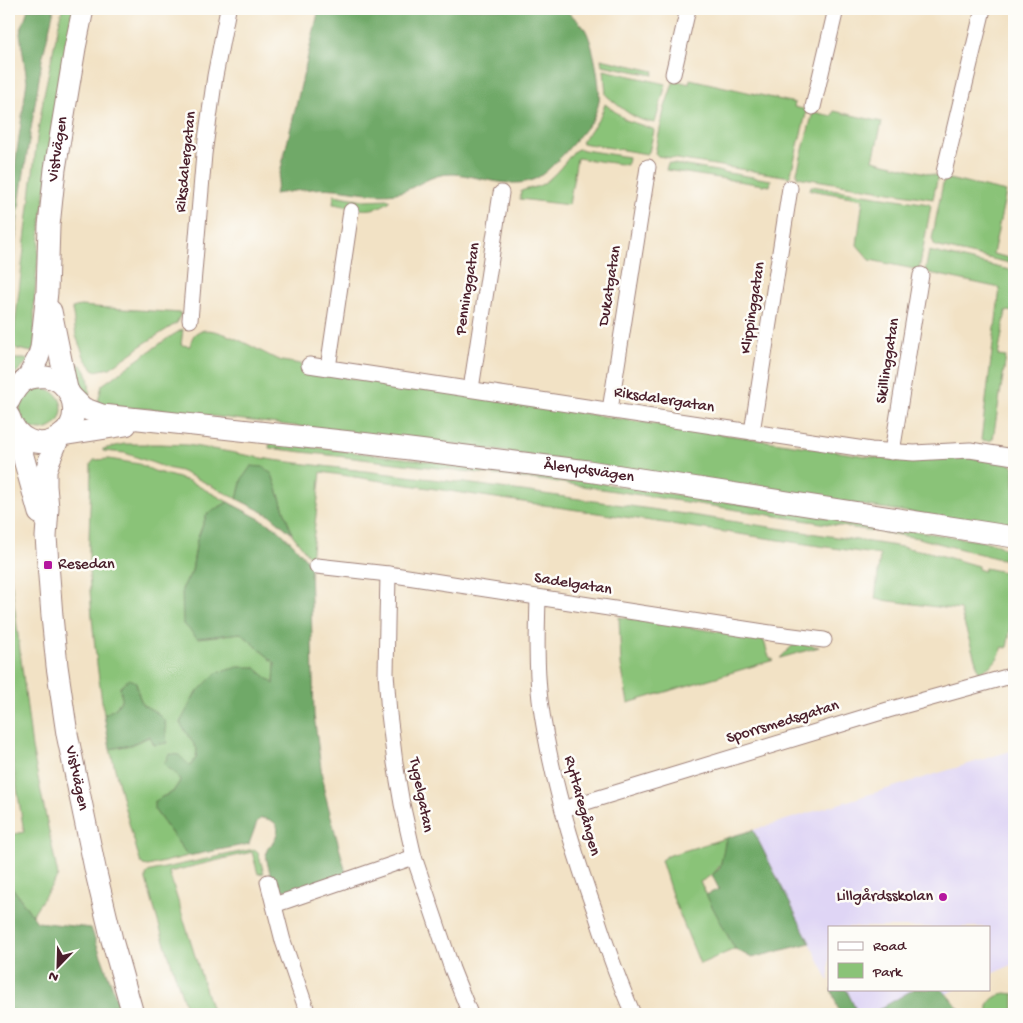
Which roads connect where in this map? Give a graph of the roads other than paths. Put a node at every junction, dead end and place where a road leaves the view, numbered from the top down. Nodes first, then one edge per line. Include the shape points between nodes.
1 (83, 9) edge
2 (228, 9) edge
3 (688, 9) edge
4 (836, 9) edge
5 (983, 9) edge
6 (673, 74) dead end
7 (812, 106) dead end
8 (648, 167) dead end
9 (944, 172) dead end
10 (790, 188) dead end
11 (501, 193) dead end
12 (351, 211) dead end
13 (921, 276) dead end
14 (47, 292) junction
15 (190, 320) dead end
16 (309, 365) dead end
17 (328, 368) junction
18 (19, 382) edge
19 (471, 389) junction
20 (70, 393) junction
21 (9, 401) edge
22 (610, 410) junction
23 (162, 421) junction
24 (11, 423) edge
25 (752, 432) junction
26 (61, 436) junction
27 (892, 452) junction
28 (1014, 457) edge
29 (46, 537) junction
30 (1014, 537) edge
31 (317, 566) dead end
32 (388, 574) junction
33 (538, 598) junction
34 (824, 640) dead end
35 (1014, 676) edge
36 (563, 809) junction
37 (414, 857) junction
38 (268, 882) dead end
39 (274, 905) junction
40 (133, 1014) edge
41 (308, 1014) edge
42 (470, 1014) edge
43 (633, 1014) edge

1 - 14 main road, Vistvägen via 56,169 49,226
2 - 15 street, Riksdalergatan via 204,154
3 - 6 street
4 - 7 street
5 - 9 street
8 - 22 street, Dukatgatan
10 - 25 street, Klippinggatan
11 - 19 street, Penninggatan
12 - 17 street
13 - 27 street, Skillinggatan
14 - 18 main road, Vistvägen via 38,358
14 - 20 main road, Vistvägen
16 - 17 street, Riksdalergatan
17 - 19 street, Riksdalergatan
18 - 20 main road, Ålerydsvägen via 38,376 49,377 59,381
18 - 21 main road, Vistvägen
19 - 22 street, Riksdalergatan
20 - 23 main road, Ålerydsvägen via 83,408 102,415
20 - 26 main road, Vistvägen via 73,418
22 - 25 street, Riksdalergatan
23 - 26 main road, Ålerydsvägen
23 - 30 main road, Ålerydsvägen via 588,470
24 - 26 main road, Ålerydsvägen via 32,441 42,443
24 - 29 main road, Vistvägen
25 - 27 street, Riksdalergatan
26 - 29 main road, Vistvägen via 46,470
27 - 28 street, Riksdalergatan via 970,450
29 - 40 main road, Vistvägen via 57,666 67,734 96,873
31 - 32 street, Sadelgatan
32 - 33 street, Sadelgatan
32 - 37 street, Tygelgatan via 386,673 389,714 402,804
33 - 34 street, Sadelgatan
33 - 36 street, Ryttaregången via 540,699
35 - 36 street, Sporrsmedsgatan via 888,710
36 - 43 street, Ryttaregången via 582,875
37 - 39 street
37 - 42 street, Tygelgatan
38 - 39 street
39 - 41 street

